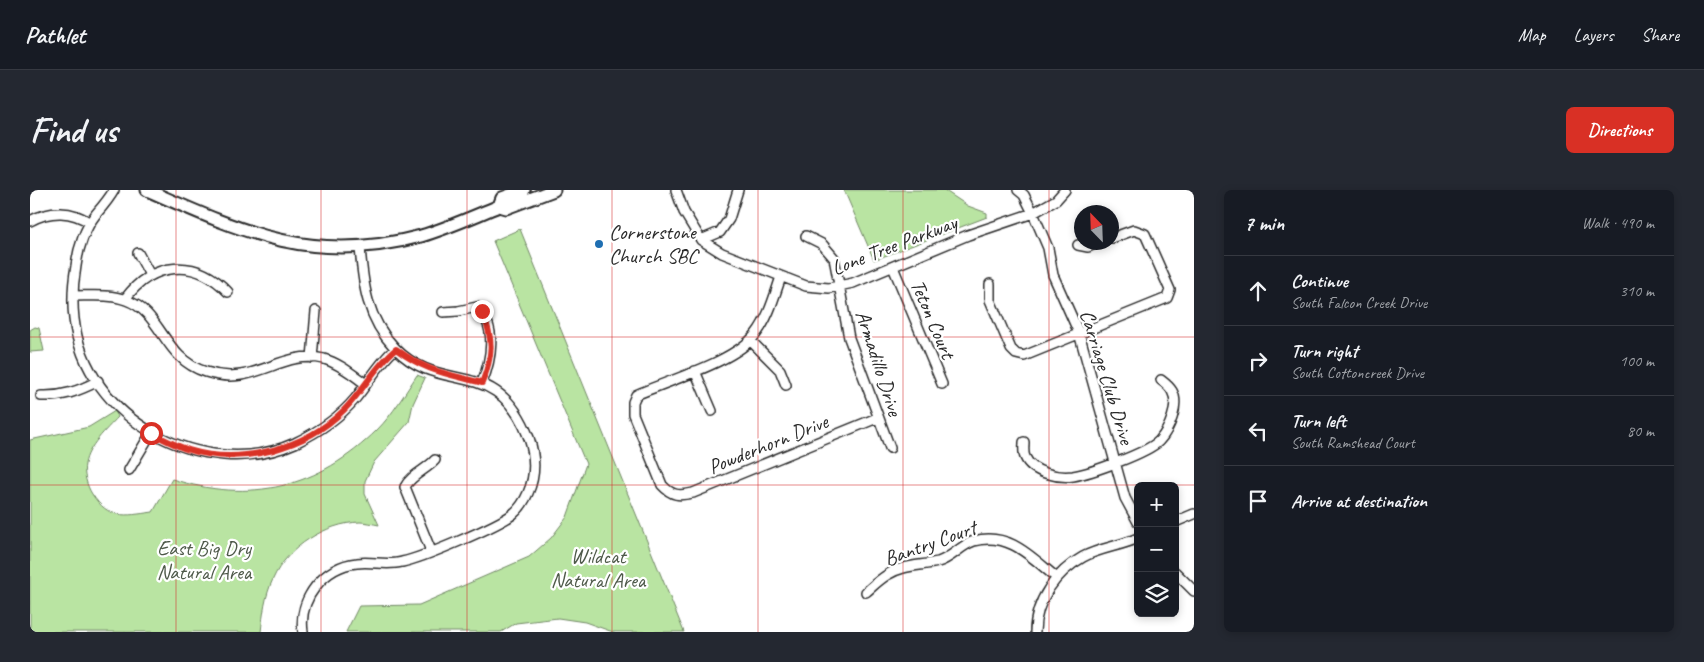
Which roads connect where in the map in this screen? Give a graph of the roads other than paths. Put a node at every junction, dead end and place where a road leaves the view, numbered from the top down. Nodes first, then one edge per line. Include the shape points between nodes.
1 (114, 190) edge
2 (148, 190) edge
3 (524, 190) edge
4 (554, 190) edge
5 (676, 190) edge
6 (738, 190) edge
7 (1018, 190) edge
8 (1065, 190) edge
9 (500, 206) junction
10 (1033, 213) junction
11 (30, 220) edge
12 (90, 223) junction
13 (1119, 235) edge
14 (806, 236) dead end
15 (701, 240) junction
16 (360, 247) junction
17 (138, 253) dead end
18 (893, 266) junction
19 (150, 276) junction
20 (781, 277) junction
21 (990, 284) dead end
22 (838, 287) junction
23 (228, 292) dead end
24 (73, 296) junction
25 (125, 299) junction
26 (316, 311) dead end
27 (443, 312) dead end
28 (1079, 333) junction
29 (751, 341) junction
30 (396, 349) junction
31 (312, 358) junction
32 (695, 371) junction
33 (1161, 380) dead end
34 (98, 381) junction
35 (482, 383) junction
36 (366, 384) junction
37 (942, 384) dead end
38 (786, 385) dead end
39 (41, 396) dead end
40 (712, 411) dead end
41 (877, 418) junction
42 (151, 433) junction
43 (1024, 442) dead end
44 (890, 448) dead end
45 (435, 460) dead end
46 (1114, 462) junction
47 (129, 470) dead end
48 (1194, 514) edge
49 (1134, 515) edge
50 (1179, 520) edge
51 (1134, 539) edge
52 (431, 551) junction
53 (1179, 576) edge
54 (1057, 578) junction
55 (1194, 591) edge
56 (866, 592) dead end
57 (303, 632) edge
58 (1035, 632) edge

1 - 12 street
2 - 16 main road via 213,219 272,240 313,247
3 - 9 main road via 502,198
4 - 9 main road via 506,208
5 - 15 street, Lone Tree Parkway via 684,212
6 - 15 street via 729,219 720,232
7 - 10 street, Carriage Club Drive
8 - 10 street, Lone Tree Parkway via 1056,200
9 - 16 main road via 422,235
10 - 18 street, Lone Tree Parkway
10 - 28 street, Carriage Club Drive via 1048,248 1053,275
11 - 12 street via 52,213 68,213
12 - 24 street via 78,255
13 - 28 street via 1134,230 1145,234 1170,294
14 - 22 street, Armadillo Drive via 822,244 834,258
15 - 20 street, Lone Tree Parkway via 722,254
16 - 30 street via 367,301
17 - 19 street
18 - 22 street, Lone Tree Parkway
18 - 37 street, Teton Court
19 - 23 street via 171,269 193,270 212,277
19 - 25 street via 136,285
20 - 22 street, Lone Tree Parkway via 814,288
20 - 29 street via 768,316
21 - 28 street via 990,300 1016,354 1024,356
22 - 41 street, Armadillo Drive via 849,338
24 - 25 street
24 - 34 street via 74,320 80,343
25 - 31 street via 149,316 178,356 208,373 246,376 288,360
26 - 31 street
27 - 35 street via 472,307 482,311 492,350
28 - 46 street, Carriage Club Drive
29 - 32 street via 733,354
29 - 38 street via 780,370
30 - 35 street via 428,369
30 - 36 street
31 - 36 street via 334,363
32 - 40 street
32 - 41 street, Powderhorn Drive via 636,395 633,402 633,414 662,485 670,494 693,493
33 - 46 street via 1173,392 1174,407 1168,427 1158,441 1145,450
34 - 39 street via 75,392
34 - 42 street via 122,411
35 - 52 street via 500,393 515,409 532,448 532,482 521,505 502,521
36 - 42 street via 355,399 327,424 294,443 274,450 210,454 190,450
41 - 44 street, Armadillo Drive
42 - 47 street
43 - 46 street via 1025,457 1037,469 1057,476 1073,476
45 - 52 street via 424,472 412,477 405,487
46 - 49 street, Carriage Club Drive via 1125,498
48 - 50 street
51 - 54 street via 1083,557
52 - 57 street via 400,563 354,563 332,571 309,597 303,616
53 - 55 street
54 - 56 street, Bantry Court via 1018,546 998,538 973,541 939,562 888,574
54 - 58 street via 1044,595 1035,618

